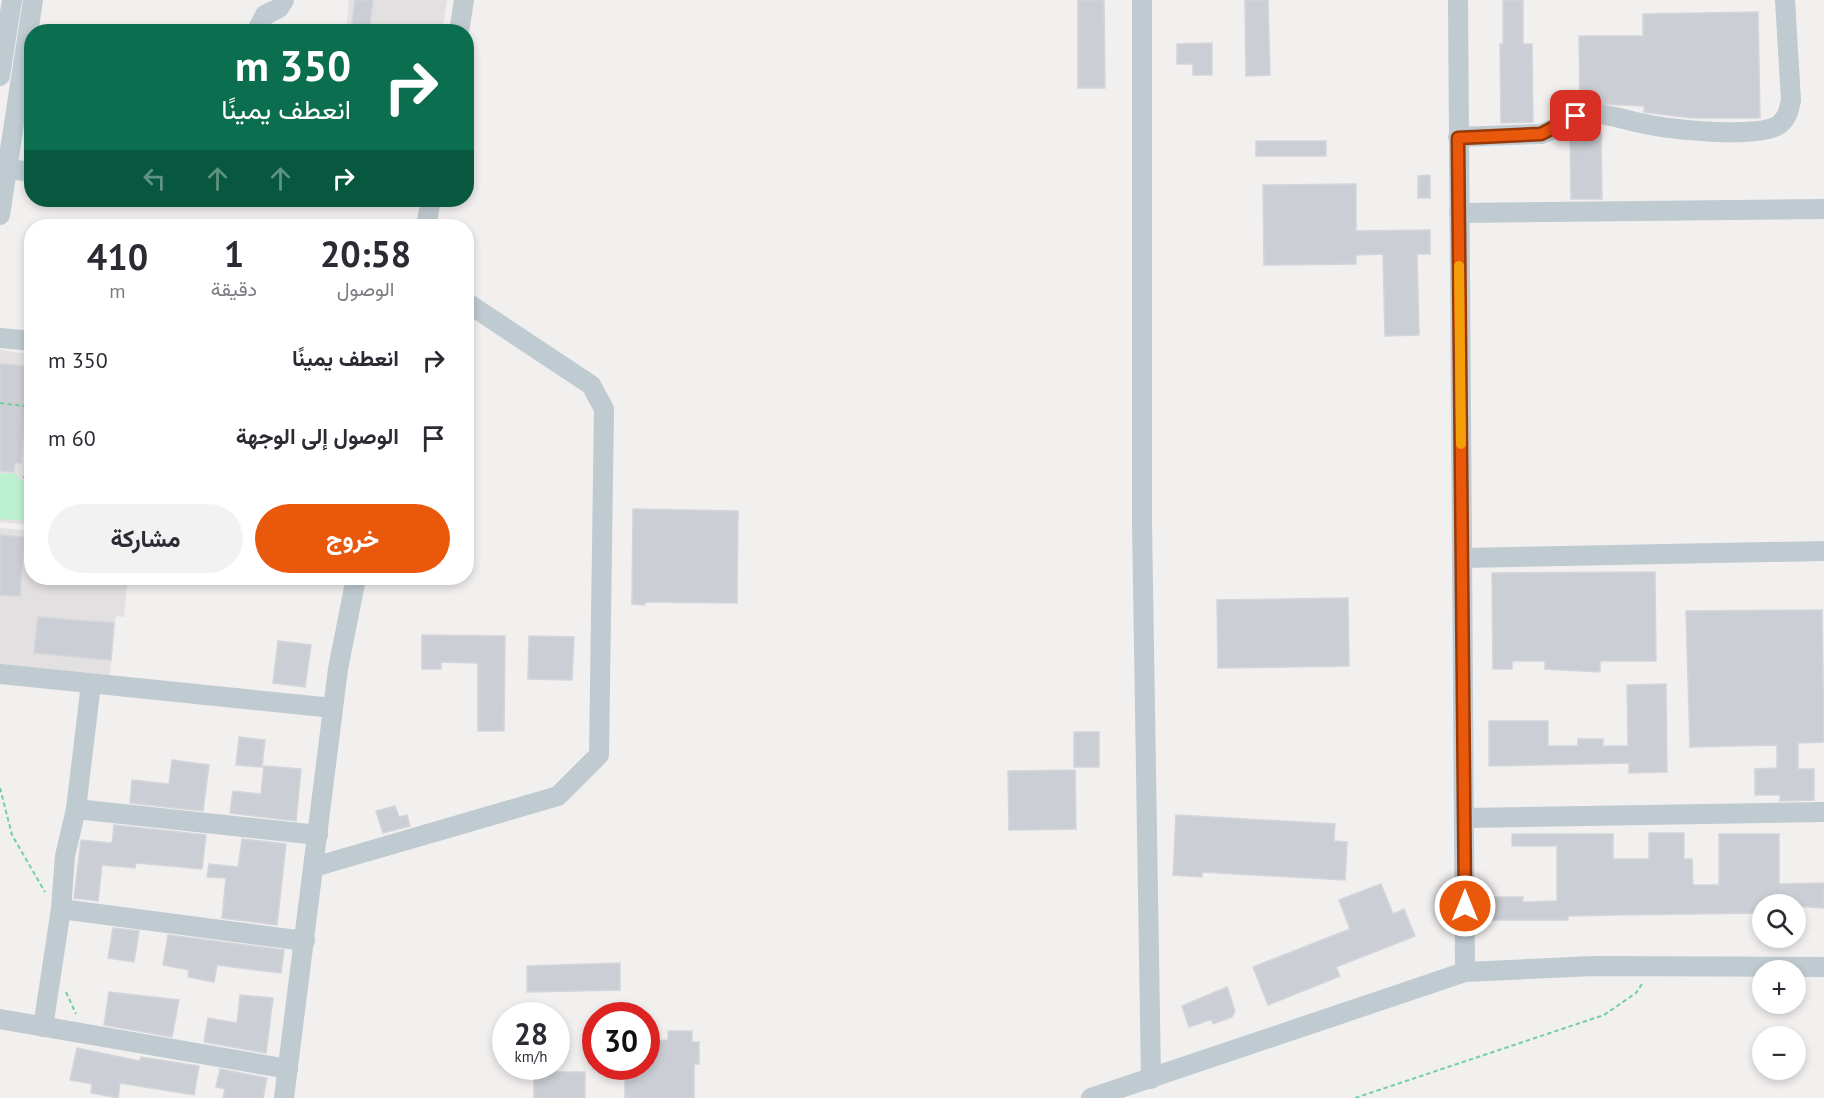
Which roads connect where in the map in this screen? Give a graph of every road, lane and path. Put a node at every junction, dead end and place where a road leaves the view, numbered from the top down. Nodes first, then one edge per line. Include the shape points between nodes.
1 (12, 0) edge
2 (33, 0) edge
3 (284, 0) edge
4 (464, 0) edge
5 (1142, 0) edge
6 (1458, 0) edge
7 (1785, 0) edge
8 (29, 24) edge
9 (260, 24) edge
10 (460, 24) edge
11 (24, 53) edge
12 (0, 76) edge
13 (1458, 138) junction
14 (24, 173) edge
15 (3, 177) edge
16 (1824, 209) edge
17 (1459, 213) junction
18 (0, 215) edge
19 (474, 307) edge
20 (0, 338) edge
21 (24, 340) edge
22 (0, 403) edge
23 (24, 406) edge
24 (1824, 551) edge
25 (1462, 558) junction
26 (355, 585) edge
27 (0, 674) edge
28 (91, 684) junction
29 (333, 708) junction
30 (0, 788) edge
31 (76, 809) junction
32 (1824, 812) edge
33 (1464, 818) junction
34 (318, 835) junction
35 (314, 867) junction
36 (46, 893) dead end
37 (61, 909) junction
38 (305, 940) junction
39 (53, 963) junction
40 (1652, 966) junction
41 (1824, 967) edge
42 (1465, 972) junction
43 (0, 1018) edge
44 (43, 1027) junction
45 (84, 1034) junction
46 (288, 1069) junction
47 (1151, 1079) junction
48 (284, 1098) edge
49 (1091, 1098) edge
50 (1355, 1098) edge

1 - 12 street
2 - 8 street
3 - 9 street
4 - 10 street
5 - 47 street via 1142,523
6 - 13 street
7 - 13 street via 1789,113 1779,124 1764,131 1661,127 1594,113 1576,116 1541,134
11 - 15 street
13 - 17 street
14 - 15 street
15 - 18 street
16 - 17 street
17 - 25 street
19 - 35 street via 591,385 604,409 599,755 558,796
20 - 21 street
22 - 23 path
24 - 25 street
25 - 33 street
26 - 29 street
27 - 28 street
28 - 29 street
28 - 31 street
29 - 34 street
30 - 36 path via 12,835
31 - 34 street
31 - 37 street via 65,856
32 - 33 street
33 - 42 street
34 - 35 street
35 - 38 street
37 - 38 street
37 - 39 street
38 - 46 street
39 - 44 street
39 - 45 path
40 - 41 street
40 - 42 street
40 - 50 path via 1636,993 1604,1015
42 - 47 street
43 - 44 street
44 - 45 street
45 - 46 street
46 - 48 street
47 - 49 street

